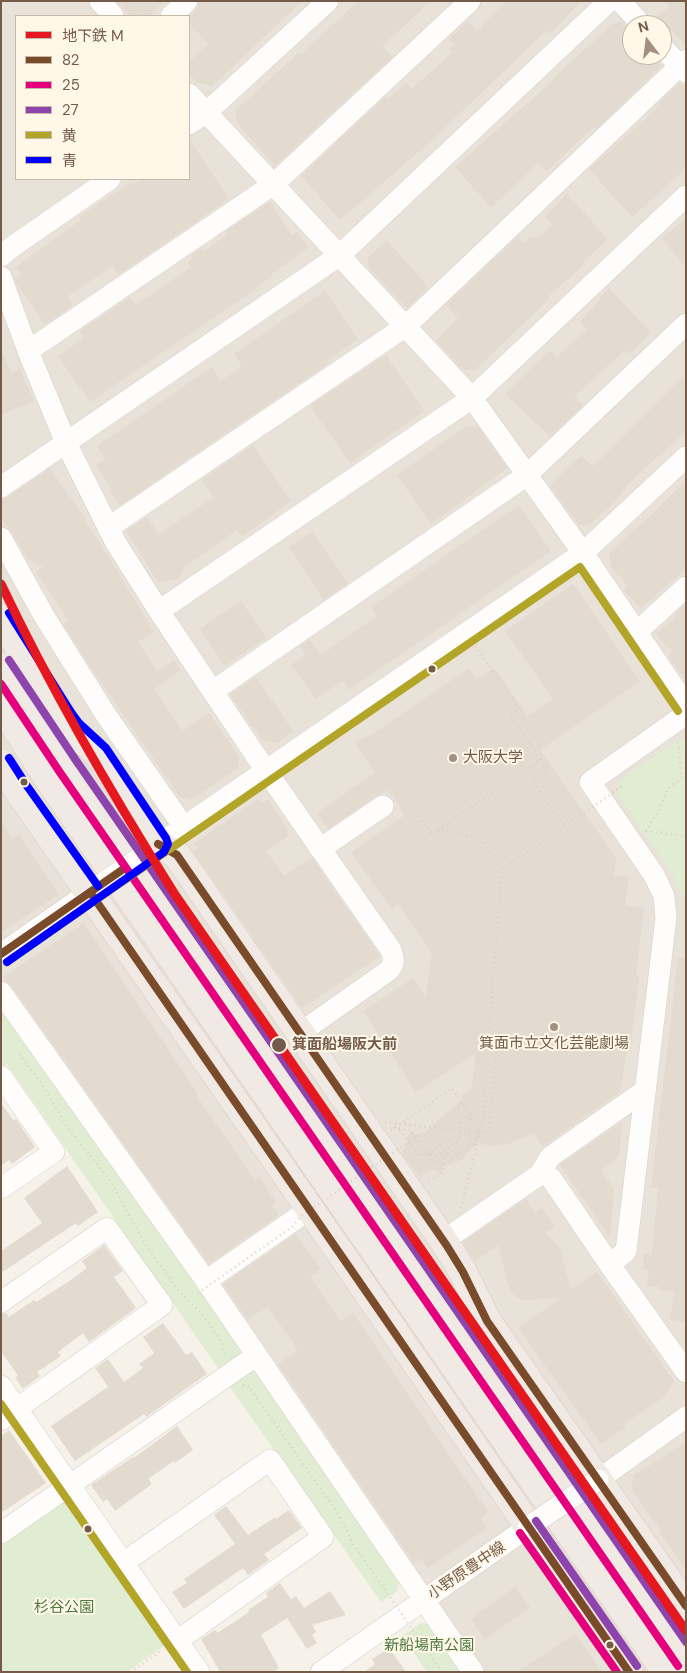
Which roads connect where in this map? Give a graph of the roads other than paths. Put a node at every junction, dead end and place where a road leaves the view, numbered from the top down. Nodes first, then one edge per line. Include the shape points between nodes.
1 (100, 1) edge
2 (187, 1) edge
3 (328, 1) edge
4 (470, 1) edge
5 (609, 1) edge
6 (620, 1) edge
7 (112, 15) edge
8 (172, 15) edge
9 (633, 15) edge
10 (672, 56) edge
11 (684, 66) edge
12 (190, 95) edge
13 (207, 112) junction
14 (190, 123) edge
15 (109, 180) edge
16 (274, 184) junction
17 (686, 196) edge
18 (340, 255) junction
19 (1, 256) edge
20 (1, 277) edge
21 (686, 324) edge
22 (406, 326) junction
23 (28, 351) junction
24 (472, 398) junction
25 (66, 443) junction
26 (686, 457) edge
27 (527, 475) junction
28 (1, 487) edge
29 (108, 528) junction
30 (1, 538) edge
31 (583, 553) junction
32 (686, 587) edge
33 (159, 611) junction
34 (1, 618) edge
35 (636, 632) junction
36 (1, 666) edge
37 (213, 691) junction
38 (1, 704) edge
39 (686, 705) edge
40 (686, 714) edge
41 (1, 763) edge
42 (267, 770) junction
43 (383, 806) dead end
44 (184, 827) junction
45 (320, 849) junction
46 (151, 850) junction
47 (97, 887) junction
48 (1, 954) edge
49 (1, 992) edge
50 (300, 1033) junction
51 (1, 1076) edge
52 (644, 1092) junction
53 (540, 1174) junction
54 (1, 1188) edge
55 (301, 1220) junction
56 (443, 1241) junction
57 (610, 1265) junction
58 (202, 1287) junction
59 (1, 1302) edge
60 (257, 1355) junction
61 (686, 1372) edge
62 (1, 1386) edge
63 (9, 1414) edge
64 (686, 1417) edge
65 (598, 1480) junction
66 (70, 1484) junction
67 (528, 1528) junction
68 (1, 1533) edge
69 (123, 1563) junction
70 (686, 1606) edge
71 (429, 1607) junction
72 (173, 1643) junction
73 (686, 1660) edge
74 (199, 1672) edge
75 (321, 1672) edge
76 (473, 1672) edge
77 (629, 1672) edge
78 (666, 1672) edge

1 - 7 street
2 - 8 street
3 - 13 street
4 - 16 street
5 - 18 street
6 - 9 street
10 - 11 street
11 - 22 street
12 - 13 street
13 - 14 street
13 - 16 street
15 - 19 street
16 - 18 street
16 - 23 street
17 - 24 street
18 - 22 street
18 - 25 street
20 - 23 street
21 - 27 street
22 - 24 street
22 - 29 street
23 - 25 street
24 - 27 street
24 - 33 street
25 - 28 street
25 - 29 street
26 - 31 street
27 - 31 street
27 - 37 street
29 - 33 street
30 - 44 street via 100,707
31 - 35 street
31 - 42 street
32 - 35 street
33 - 37 street
34 - 46 highway via 63,718 98,754
35 - 39 street
36 - 73 highway
37 - 42 street
38 - 78 highway via 47,777
40 - 52 street via 590,782 654,875 664,896 666,918
41 - 47 highway via 19,792
42 - 44 street
42 - 45 street
43 - 45 street
44 - 46 street
45 - 50 street via 391,950 394,959 388,972
46 - 47 street, bridge
46 - 50 highway via 177,855
47 - 48 street
47 - 55 highway
49 - 58 street
50 - 56 highway
51 - 54 street via 54,1152
52 - 53 street via 550,1158
52 - 57 street via 626,1251
53 - 56 street
53 - 57 street via 551,1178
55 - 58 street
55 - 67 highway
56 - 65 highway via 487,1320
57 - 61 street
58 - 60 street
59 - 63 street via 107,1228 162,1305
60 - 66 street
60 - 71 street
62 - 63 street
63 - 66 street
64 - 65 street, 小野原豊中線
65 - 67 street, 小野原豊中線, bridge
65 - 70 highway
66 - 68 street
66 - 69 street
67 - 71 street, 小野原豊中線
67 - 77 highway
69 - 72 street
69 - 72 street via 270,1460 323,1536
71 - 75 street, 小野原豊中線
71 - 76 street
72 - 74 street

